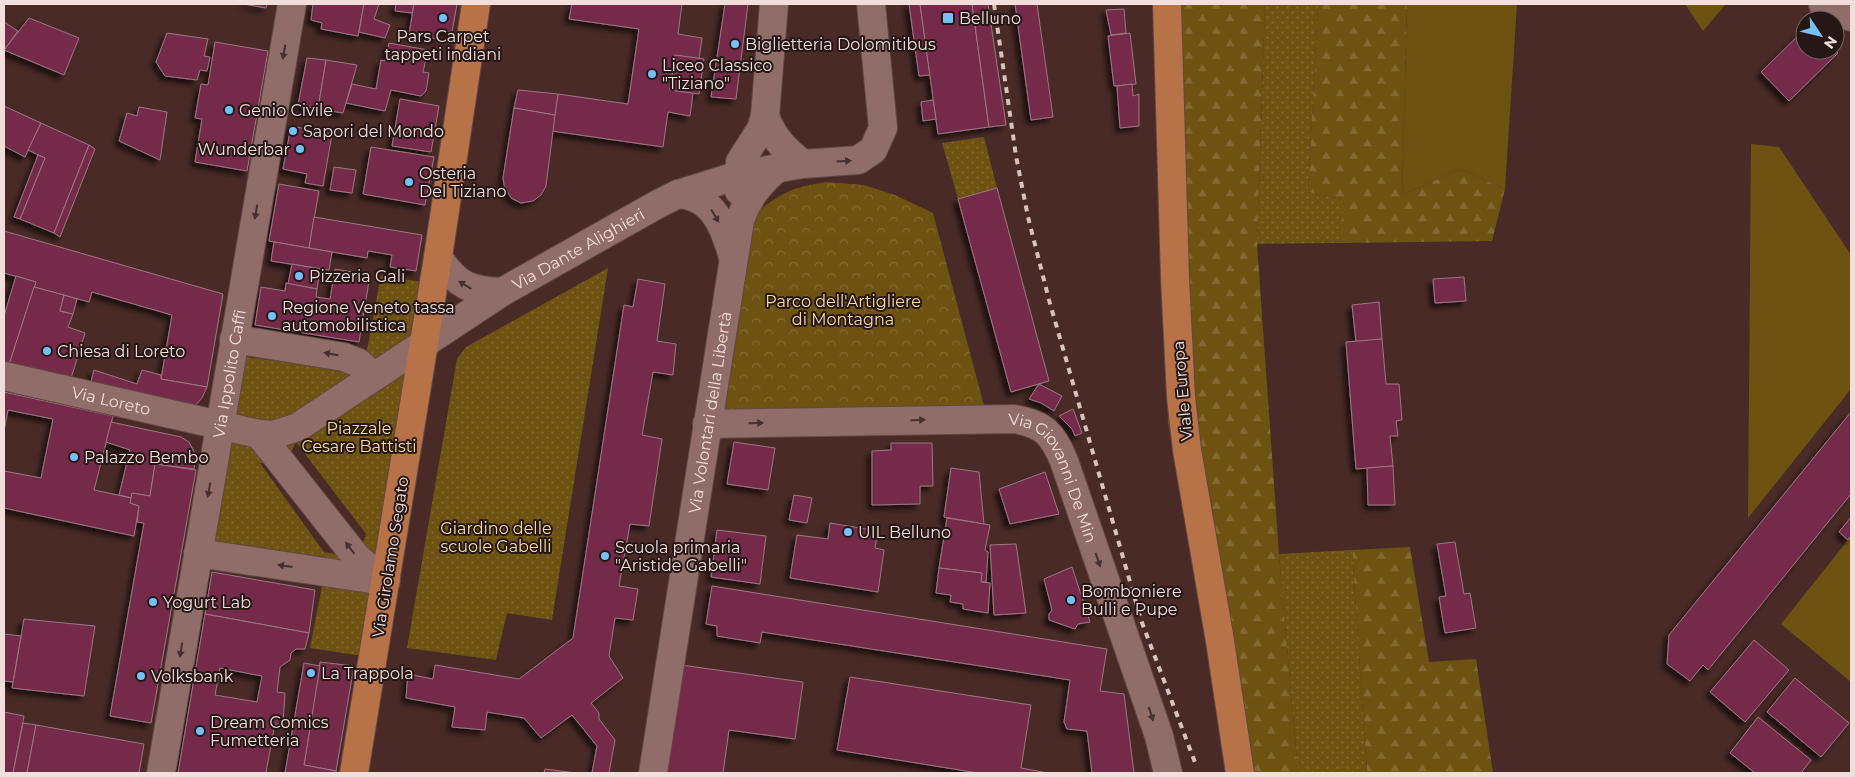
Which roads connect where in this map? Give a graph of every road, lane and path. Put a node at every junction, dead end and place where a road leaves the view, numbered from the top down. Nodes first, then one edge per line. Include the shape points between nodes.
1 (292, 4) edge
2 (476, 4) edge
3 (774, 4) edge
4 (871, 4) edge
5 (1167, 4) edge
6 (1823, 4) edge
7 (1851, 17) edge
8 (765, 116) junction
9 (790, 166) junction
10 (739, 175) junction
11 (678, 194) junction
12 (740, 220) junction
13 (438, 257) junction
14 (733, 259) junction
15 (502, 292) junction
16 (234, 339) junction
17 (425, 342) junction
18 (4, 376) edge
19 (373, 376) junction
20 (707, 424) junction
21 (220, 425) junction
22 (259, 434) junction
23 (198, 553) junction
24 (386, 581) junction
25 (160, 773) edge
26 (354, 773) edge
27 (653, 773) edge
28 (1168, 773) edge
29 (1240, 773) edge

1 -> 16 street, Via Ippolito Caffi
2 - 13 main road, Via Girolamo Segato
3 - 8 street
9 -> 4 street, Via Dante Alighieri via 858,160 873,150 879,140 883,128
5 - 29 main road, Viale Europa via 1181,397
6 - 7 street
8 - 9 street
8 - 10 street, Via Volontari della Libertà via 740,162
9 - 10 street, Via Dante Alighieri
9 - 12 street, Via Volontari della Libertà via 754,191
10 - 11 street, Via Dante Alighieri
10 - 12 street, Via Volontari della Libertà
11 -> 14 street, Via Volontari della Libertà via 697,197 710,208 724,231
11 - 15 street, Via Dante Alighieri
12 - 14 street, Via Volontari della Libertà
15 -> 13 street via 470,288 455,278
13 - 17 main road, Via Girolamo Segato
14 - 20 street, Via Volontari della Libertà
15 - 17 street, Via Dante Alighieri
19 -> 16 street via 359,363 344,357
16 - 21 street, Via Ippolito Caffi
17 - 19 street
17 - 24 main road, Via Girolamo Segato
18 - 21 street, Via Loreto
19 - 22 street via 298,427 273,435
20 - 27 street, Via Volontari della Libertà
20 -> 28 street, Via Giovanni De Min via 1014,419 1046,431 1054,438 1064,462 1159,736
21 - 22 street
21 -> 23 street, Via Ippolito Caffi
24 -> 22 street via 357,558
24 -> 23 street
23 -> 25 street, Via Ippolito Caffi
24 - 26 main road, Via Girolamo Segato

